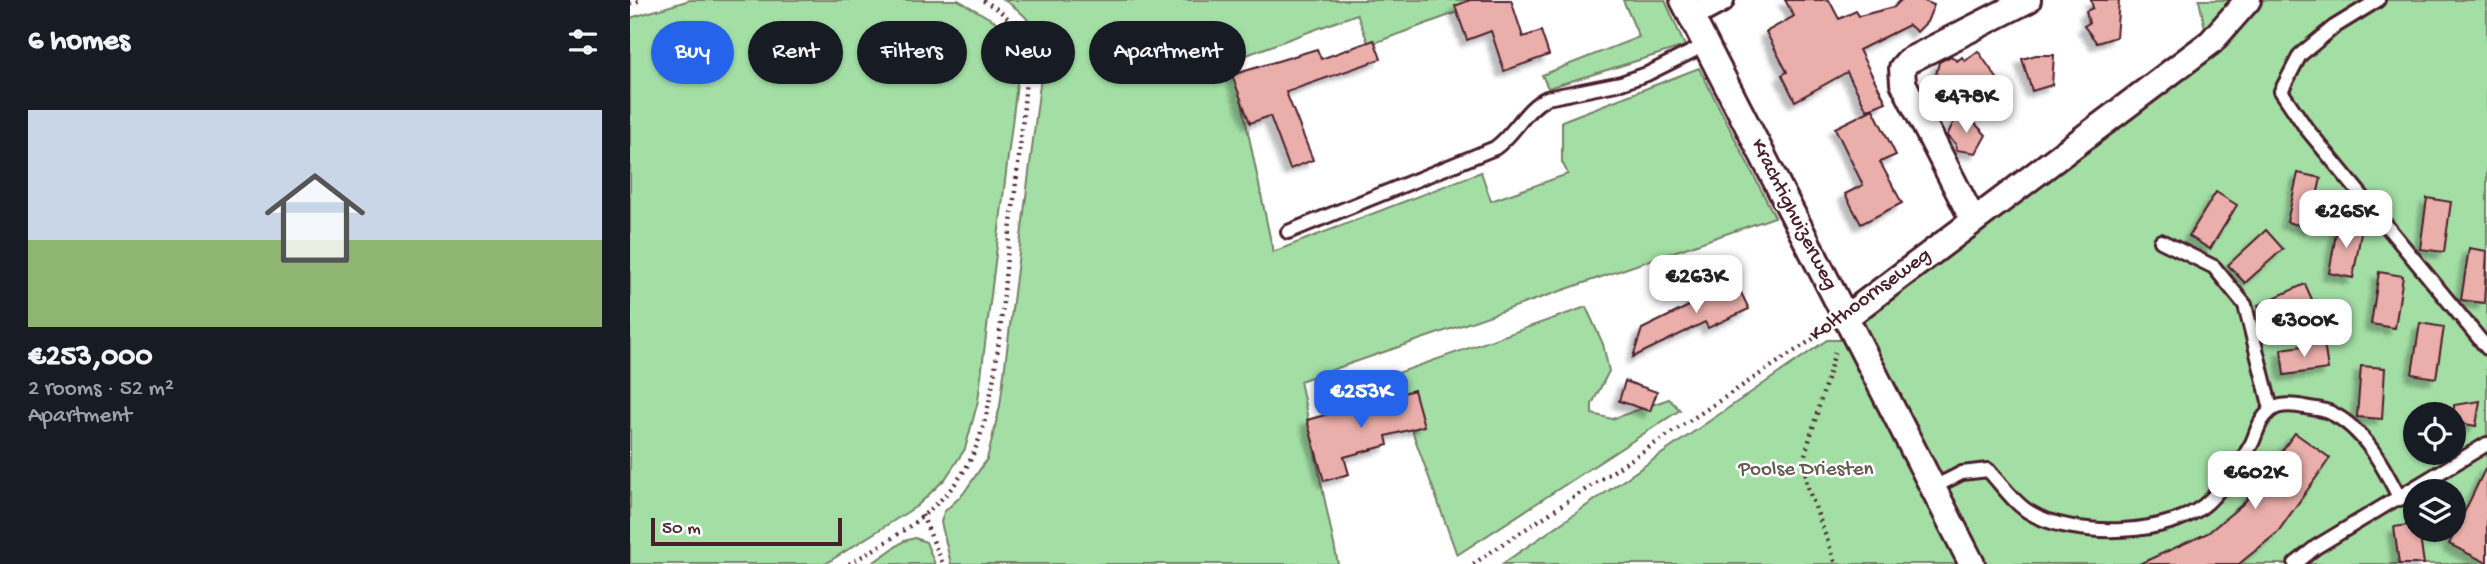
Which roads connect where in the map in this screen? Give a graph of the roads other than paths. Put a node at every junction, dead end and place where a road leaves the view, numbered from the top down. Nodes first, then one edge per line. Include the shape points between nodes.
1 (1721, 0) edge
2 (2028, 0) edge
3 (2248, 0) edge
4 (2378, 0) edge
5 (1687, 8) edge
6 (1705, 45) junction
7 (1973, 220) junction
8 (1288, 232) dead end
9 (2161, 241) dead end
10 (1845, 318) junction
11 (2487, 348) edge
12 (2272, 409) junction
13 (2487, 444) edge
14 (1932, 488) junction
15 (2400, 499) junction
16 (1972, 564) edge
17 (2295, 564) edge

1 - 5 street, Krachtighuizerweg
2 - 7 street via 1902,68 1903,83
3 - 7 street, Kolthoornseweg via 2211,42
4 - 11 lane via 2300,55 2281,91 2306,128
5 - 6 street, Krachtighuizerweg
6 - 8 lane via 1621,83 1547,98 1495,148
6 - 10 street, Krachtighuizerweg
7 - 10 street, Kolthoornseweg
9 - 12 lane via 2214,267 2245,305
10 - 14 street, Krachtighuizerweg
12 - 14 lane via 2260,421 2235,472 2208,502 2185,519 2165,525 2106,530 2054,521 2029,512 1988,470 1962,473
12 - 15 lane via 2294,405 2331,412 2359,434
13 - 15 lane
14 - 16 street, Krachtighuizerweg
15 - 17 lane

